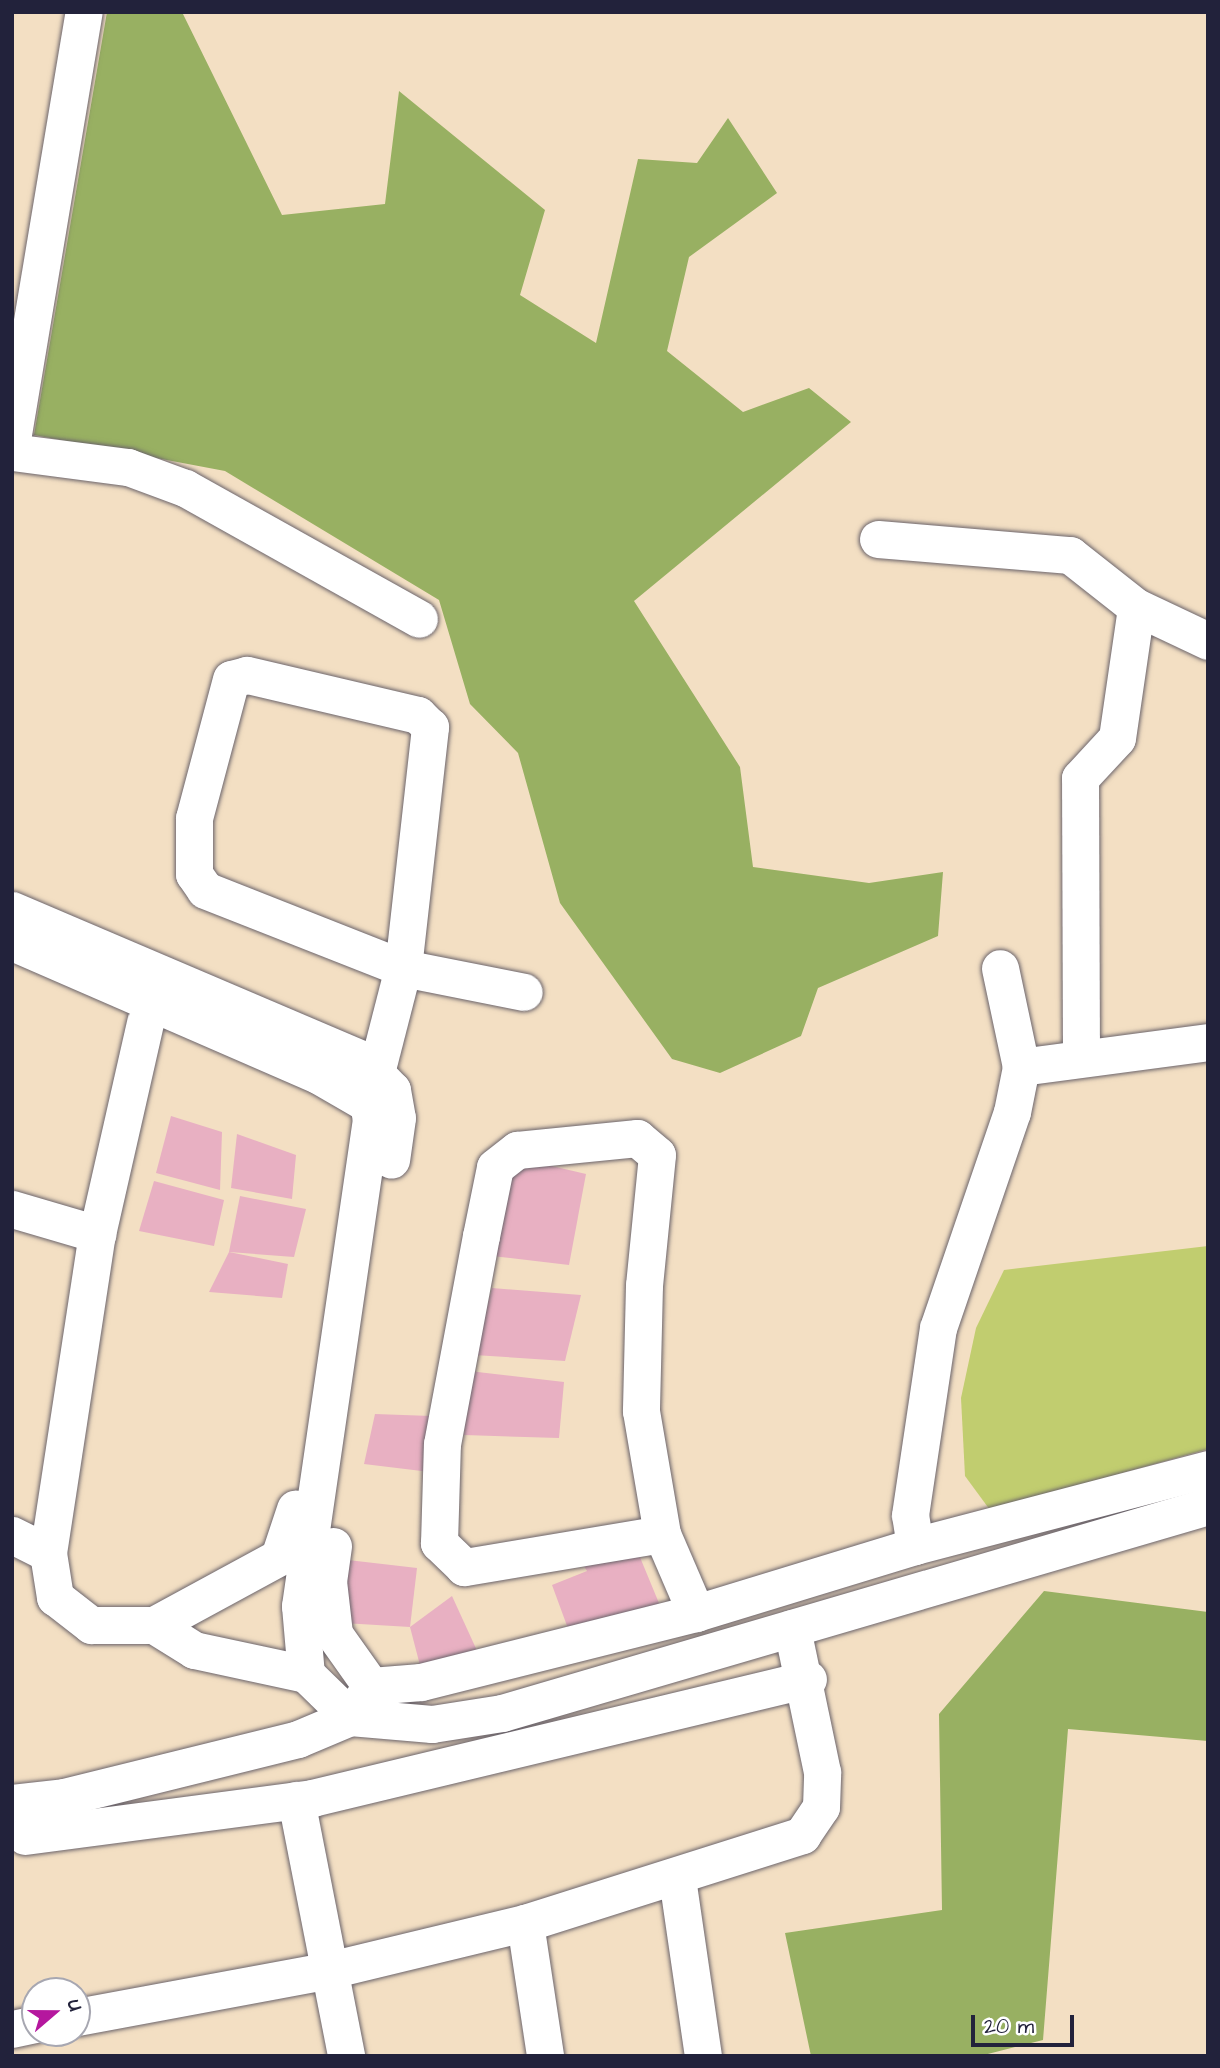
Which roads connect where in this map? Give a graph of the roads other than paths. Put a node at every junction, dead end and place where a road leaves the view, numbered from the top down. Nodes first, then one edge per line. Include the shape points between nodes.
1 (81, 28) edge
2 (12, 440) edge
3 (12, 452) edge
4 (878, 539) dead end
5 (1136, 607) junction
6 (419, 619) dead end
7 (1208, 641) edge
8 (12, 910) edge
9 (12, 942) edge
10 (12, 966) edge
11 (403, 968) junction
12 (1000, 968) dead end
13 (524, 992) dead end
14 (145, 1022) junction
15 (1208, 1042) edge
16 (1081, 1058) junction
17 (1021, 1067) junction
18 (372, 1087) junction
19 (12, 1209) edge
20 (97, 1234) junction
21 (1208, 1469) edge
22 (1208, 1506) edge
23 (662, 1534) junction
24 (12, 1535) edge
25 (915, 1546) junction
26 (48, 1553) junction
27 (696, 1613) junction
28 (154, 1625) junction
29 (792, 1628) junction
30 (306, 1674) junction
31 (808, 1679) junction
32 (371, 1686) junction
33 (350, 1717) junction
34 (296, 1800) junction
35 (19, 1819) edge
36 (677, 1878) junction
37 (525, 1923) junction
38 (330, 1970) junction
39 (91, 2014) edge
40 (346, 2056) edge
41 (545, 2056) edge
42 (703, 2056) edge

1 - 2 street
3 - 6 street via 128,467 185,488
4 - 5 street via 1070,555
5 - 7 street
5 - 16 street via 1117,738 1080,778
8 - 18 street via 323,1040
9 - 18 street via 318,1075
10 - 14 street
11 - 11 street via 205,890 194,874 194,818 227,685 236,676 426,718 430,754
11 - 13 street
11 - 18 street
12 - 17 street
14 - 20 street
14 - 28 street via 330,1099 346,1123 288,1547 262,1570
15 - 16 street
16 - 17 street
17 - 25 street via 1012,1112 938,1328 910,1515
18 - 30 street via 300,1606
18 - 32 street via 392,1090 397,1118 328,1581 334,1634
19 - 20 street
20 - 26 street
21 - 25 street
22 - 29 street
23 - 23 street via 641,1411 644,1284 657,1155 638,1138 517,1150 495,1167 481,1236 442,1444 439,1544 464,1567
23 - 27 street
24 - 26 street
25 - 27 street
26 - 28 street via 55,1597 91,1625
27 - 32 street via 421,1682
28 - 30 street via 194,1650
29 - 31 street
29 - 33 street via 502,1713 432,1724
30 - 33 street
31 - 34 street
31 - 36 street via 822,1772 821,1807 802,1835
32 - 33 street
33 - 35 street via 298,1739
34 - 35 street
34 - 38 street
36 - 37 street
36 - 42 street
37 - 38 street
37 - 41 street
38 - 39 street
38 - 40 street

